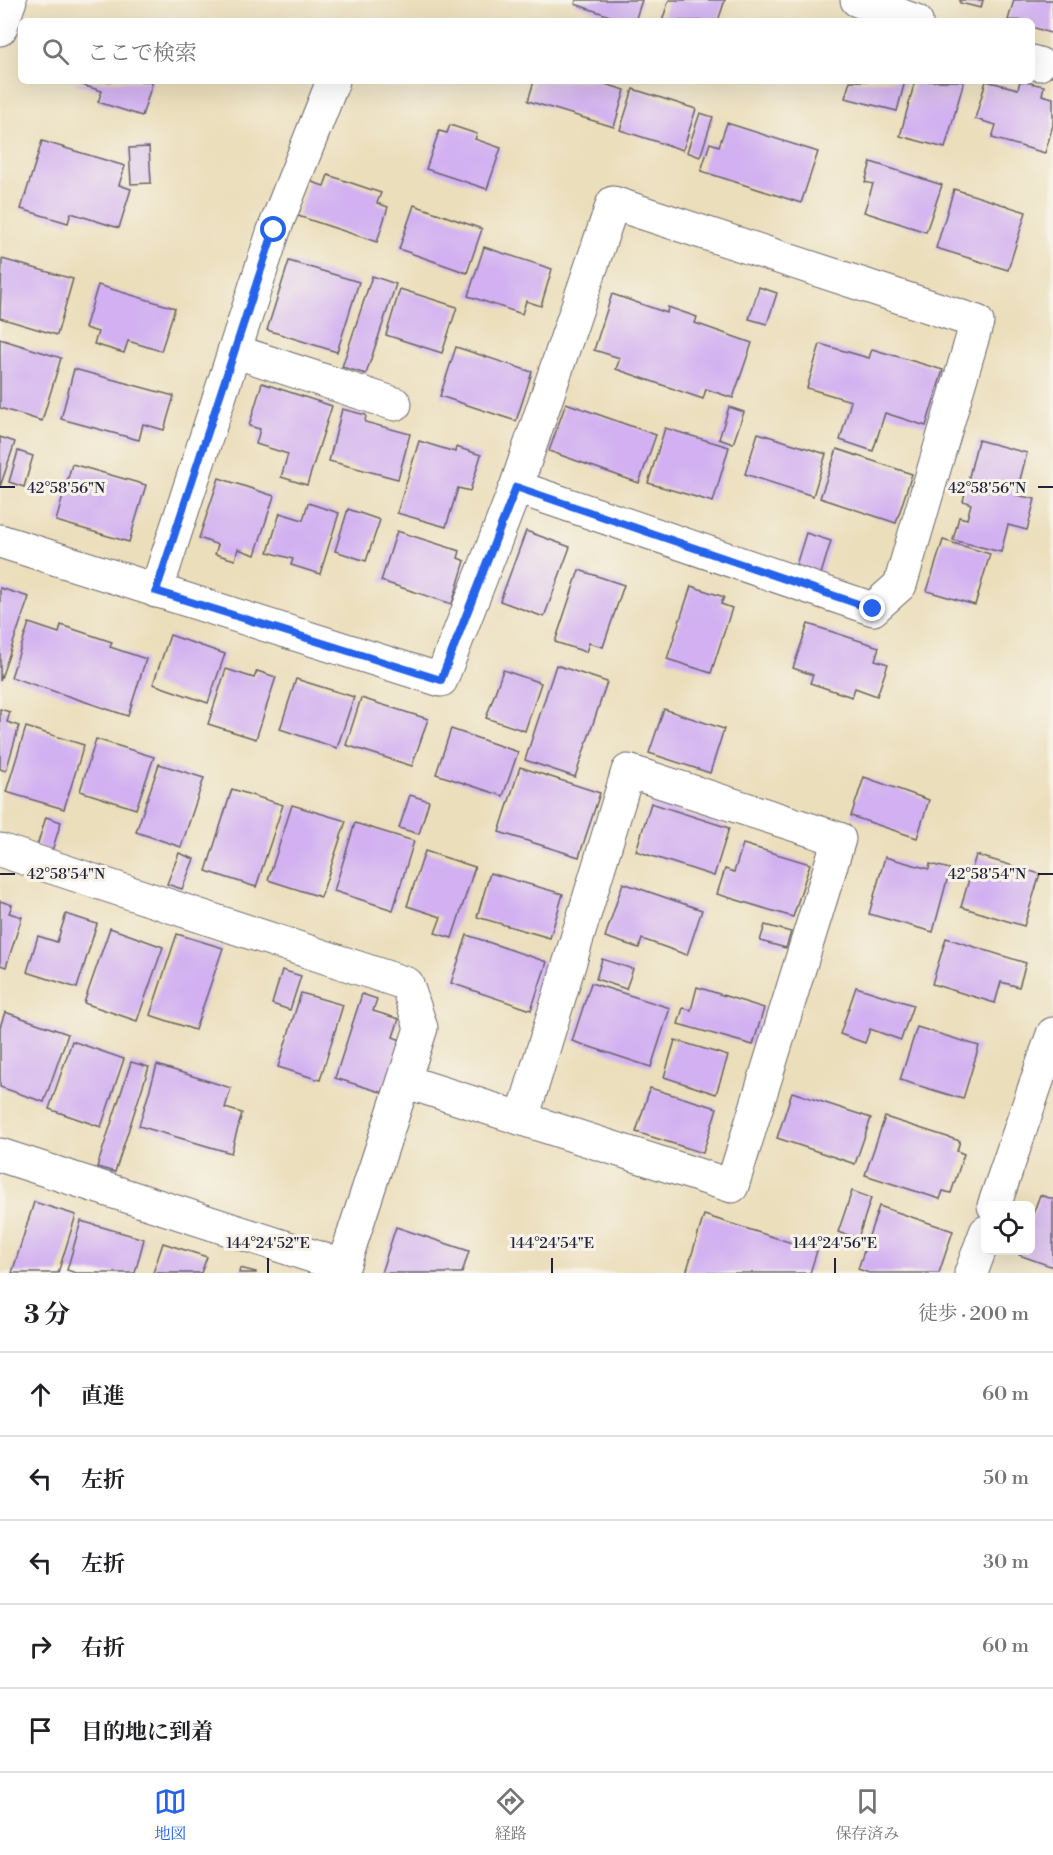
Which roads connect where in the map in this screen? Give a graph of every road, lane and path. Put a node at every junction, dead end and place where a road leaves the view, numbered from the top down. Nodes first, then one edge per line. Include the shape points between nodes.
1 (10, 0) edge
2 (857, 0) edge
3 (908, 18) edge
4 (0, 29) edge
5 (332, 84) edge
6 (234, 351) junction
7 (394, 404) dead end
8 (516, 487) junction
9 (0, 541) edge
10 (156, 591) junction
11 (0, 850) edge
12 (1053, 1034) edge
13 (404, 1081) junction
14 (522, 1119) junction
15 (0, 1155) edge
16 (996, 1201) edge
17 (981, 1246) edge
18 (342, 1270) edge
19 (971, 1273) edge

1 - 4 street
2 - 3 street
5 - 6 street via 274,230
6 - 7 street
6 - 10 street
8 - 8 street via 873,609 900,585 977,322 613,203
8 - 10 street via 441,680
9 - 10 street
11 - 13 street via 407,984 421,1028
12 - 16 street
13 - 14 street
13 - 18 street
14 - 14 street via 732,1186 839,839 628,771
15 - 18 street
17 - 19 street

